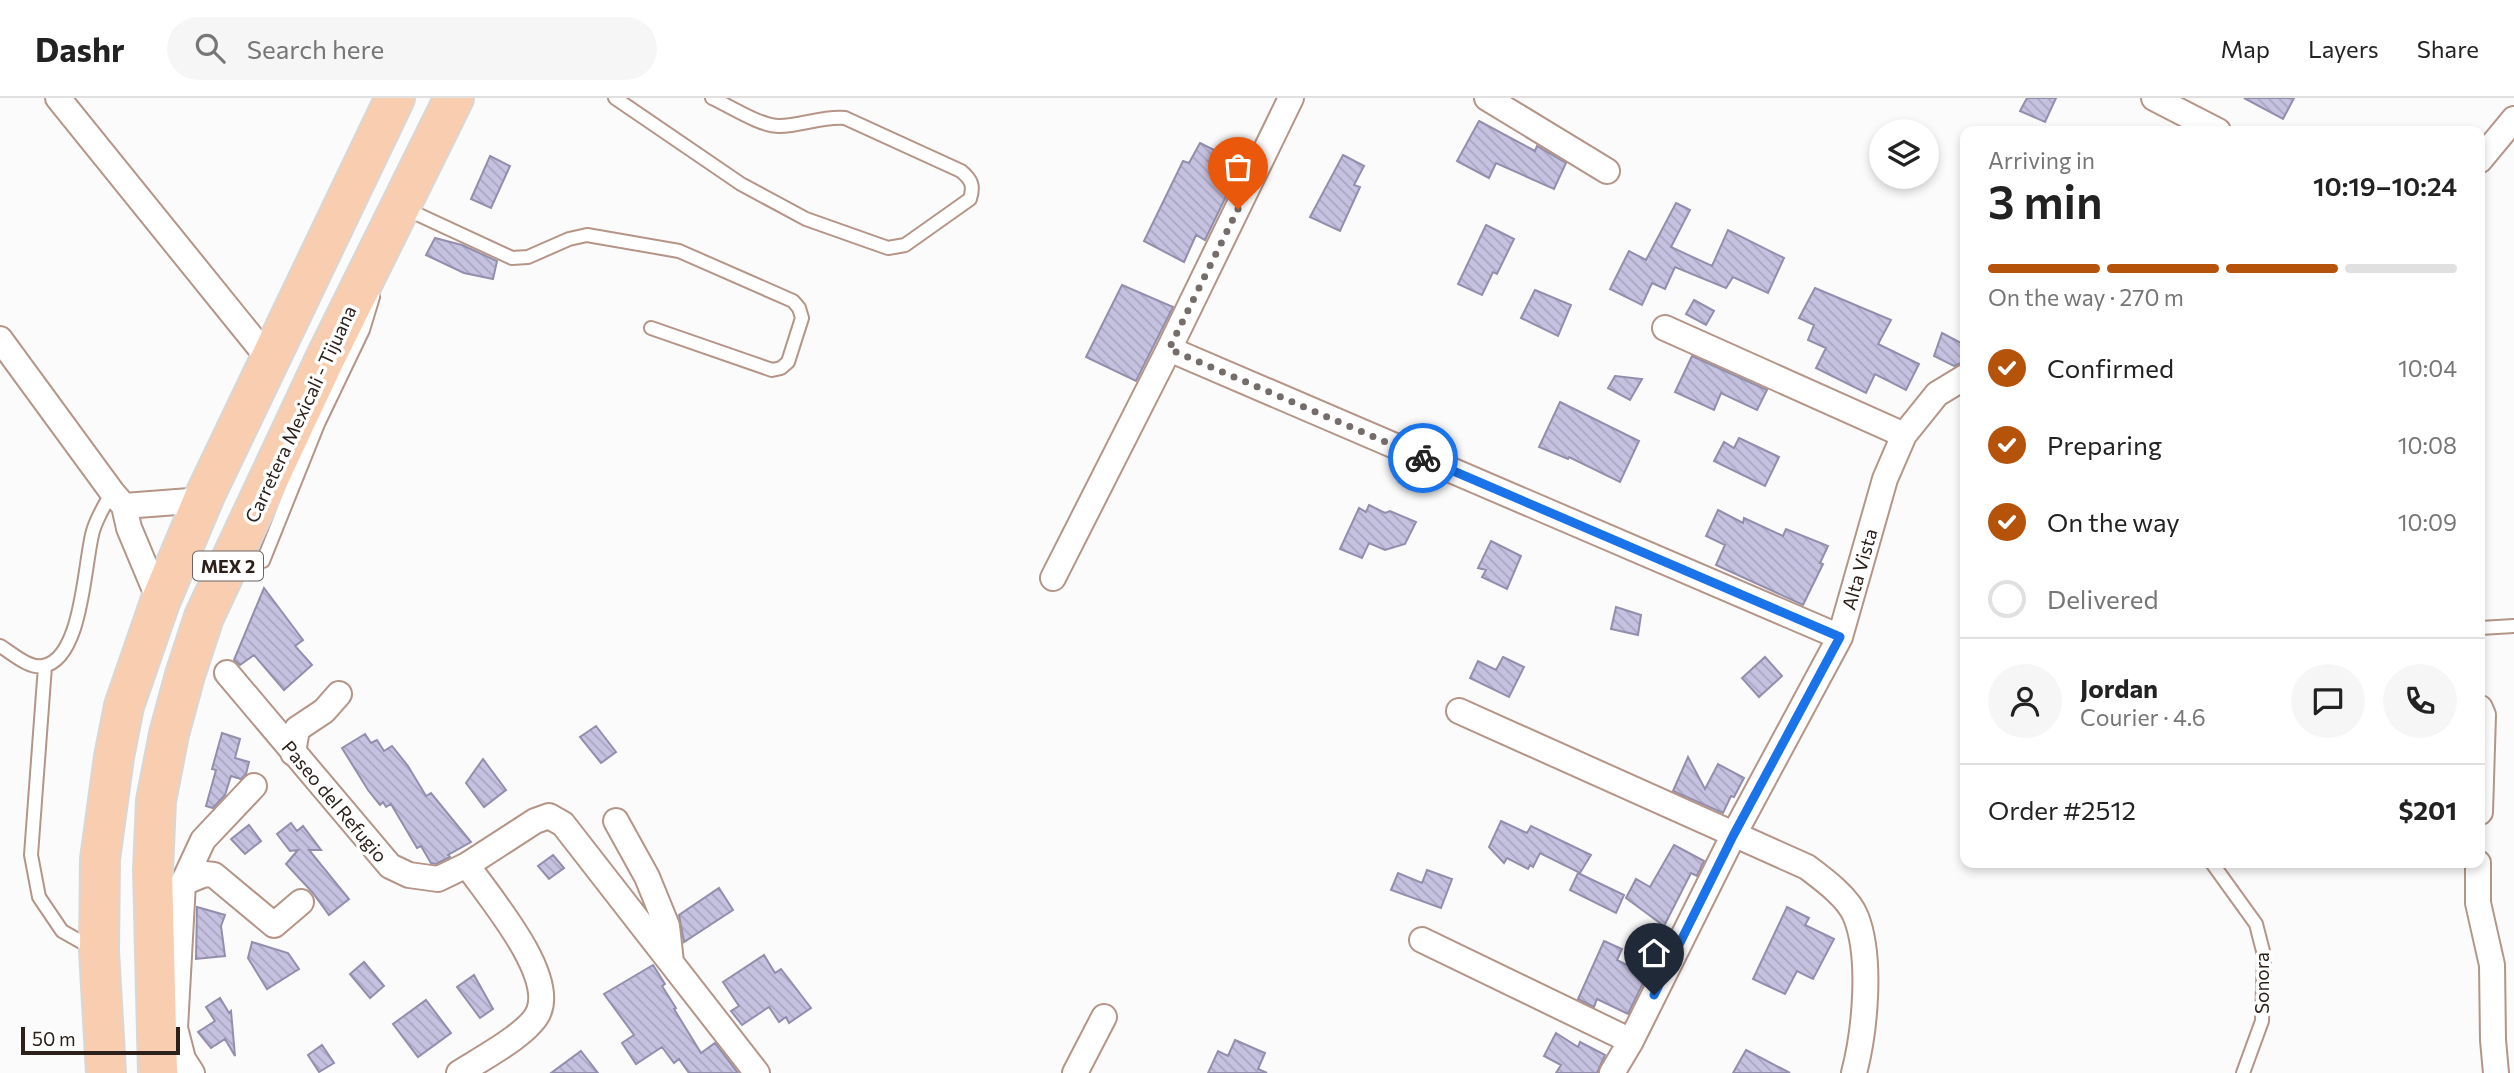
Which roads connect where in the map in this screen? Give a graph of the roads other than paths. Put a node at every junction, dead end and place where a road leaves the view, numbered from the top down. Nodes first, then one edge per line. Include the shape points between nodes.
1 (58, 98) edge
2 (395, 98) edge
3 (454, 98) edge
4 (615, 98) edge
5 (712, 98) edge
6 (1291, 98) edge
7 (1487, 98) edge
8 (2164, 112) edge
9 (2514, 119) edge
10 (2204, 126) edge
11 (2485, 154) edge
12 (1606, 171) dead end
13 (400, 207) junction
14 (382, 245) junction
15 (651, 328) dead end
16 (1665, 328) dead end
17 (0, 339) edge
18 (1169, 349) junction
19 (270, 359) junction
20 (1960, 380) edge
21 (1904, 435) junction
22 (205, 495) junction
23 (118, 499) junction
24 (263, 561) dead end
25 (1053, 578) dead end
26 (160, 602) junction
27 (2514, 626) edge
28 (2485, 628) edge
29 (1840, 637) junction
30 (0, 646) edge
31 (45, 666) junction
32 (227, 673) dead end
33 (340, 694) dead end
34 (1459, 711) dead end
35 (293, 753) junction
36 (254, 786) dead end
37 (615, 821) dead end
38 (1733, 836) junction
39 (467, 865) junction
40 (2216, 868) edge
41 (2478, 868) edge
42 (183, 883) junction
43 (301, 902) dead end
44 (1422, 940) dead end
45 (99, 951) junction
46 (671, 963) junction
47 (1104, 1017) dead end
48 (1631, 1041) junction
49 (106, 1073) edge
50 (158, 1073) edge
51 (192, 1073) edge
52 (459, 1073) edge
53 (757, 1073) edge
54 (1075, 1073) edge
55 (1612, 1073) edge
56 (1854, 1073) edge
57 (2243, 1073) edge
58 (2496, 1073) edge

1 - 19 street
2 - 19 main road, MEX 2
3 - 13 main road, Carretera Mexicali - Tijuana / MEX 2
4 - 5 lane via 741,184 806,219 888,248 905,245 970,199 970,178 961,171 845,118 779,126
6 - 18 street
7 - 12 street
8 - 10 street
9 - 11 street
13 - 14 main road, Carretera Mexicali - Tijuana / MEX 2
13 - 15 lane via 512,258 528,257 587,235 678,251 793,301 802,318 788,362 772,370
14 - 24 lane via 371,308 308,446
14 - 50 main road, Carretera Mexicali - Tijuana / MEX 2 via 204,617 169,734 156,802 153,870
16 - 21 street
17 - 23 street
18 - 25 street
18 - 29 street
19 - 22 main road, MEX 2
20 - 21 street, Alta Vista via 1937,394
21 - 29 street, Alta Vista via 1885,479
22 - 23 street via 190,501
22 - 26 main road, MEX 2
23 - 26 street
23 - 31 lane via 93,531 74,634 59,656
26 - 45 main road, MEX 2 via 124,706 114,757 100,859
27 - 28 lane
29 - 38 street, Alta Vista
30 - 31 lane via 32,666
31 - 45 lane via 32,855 39,897 62,931
32 - 35 street, Paseo del Refugio
33 - 35 street via 297,729
34 - 38 street
35 - 39 street, Paseo del Refugio via 390,866 409,875 438,879
36 - 42 street via 203,840
37 - 46 street via 647,877 667,926
38 - 48 street, Alta Vista
38 - 56 street via 1807,867 1833,888 1856,916 1865,962 1862,1041
39 - 46 street, Paseo del Refugio via 549,816 563,824
39 - 52 street via 530,956 540,979 540,1011 524,1032
40 - 57 lane, Sonora via 2256,924 2264,955 2262,1021
41 - 58 street via 2478,903 2492,965
42 - 43 street via 214,875 274,925
42 - 51 street via 174,1028
44 - 48 street
45 - 49 main road, MEX 2
46 - 53 street
47 - 54 street
48 - 55 street, Alta Vista

